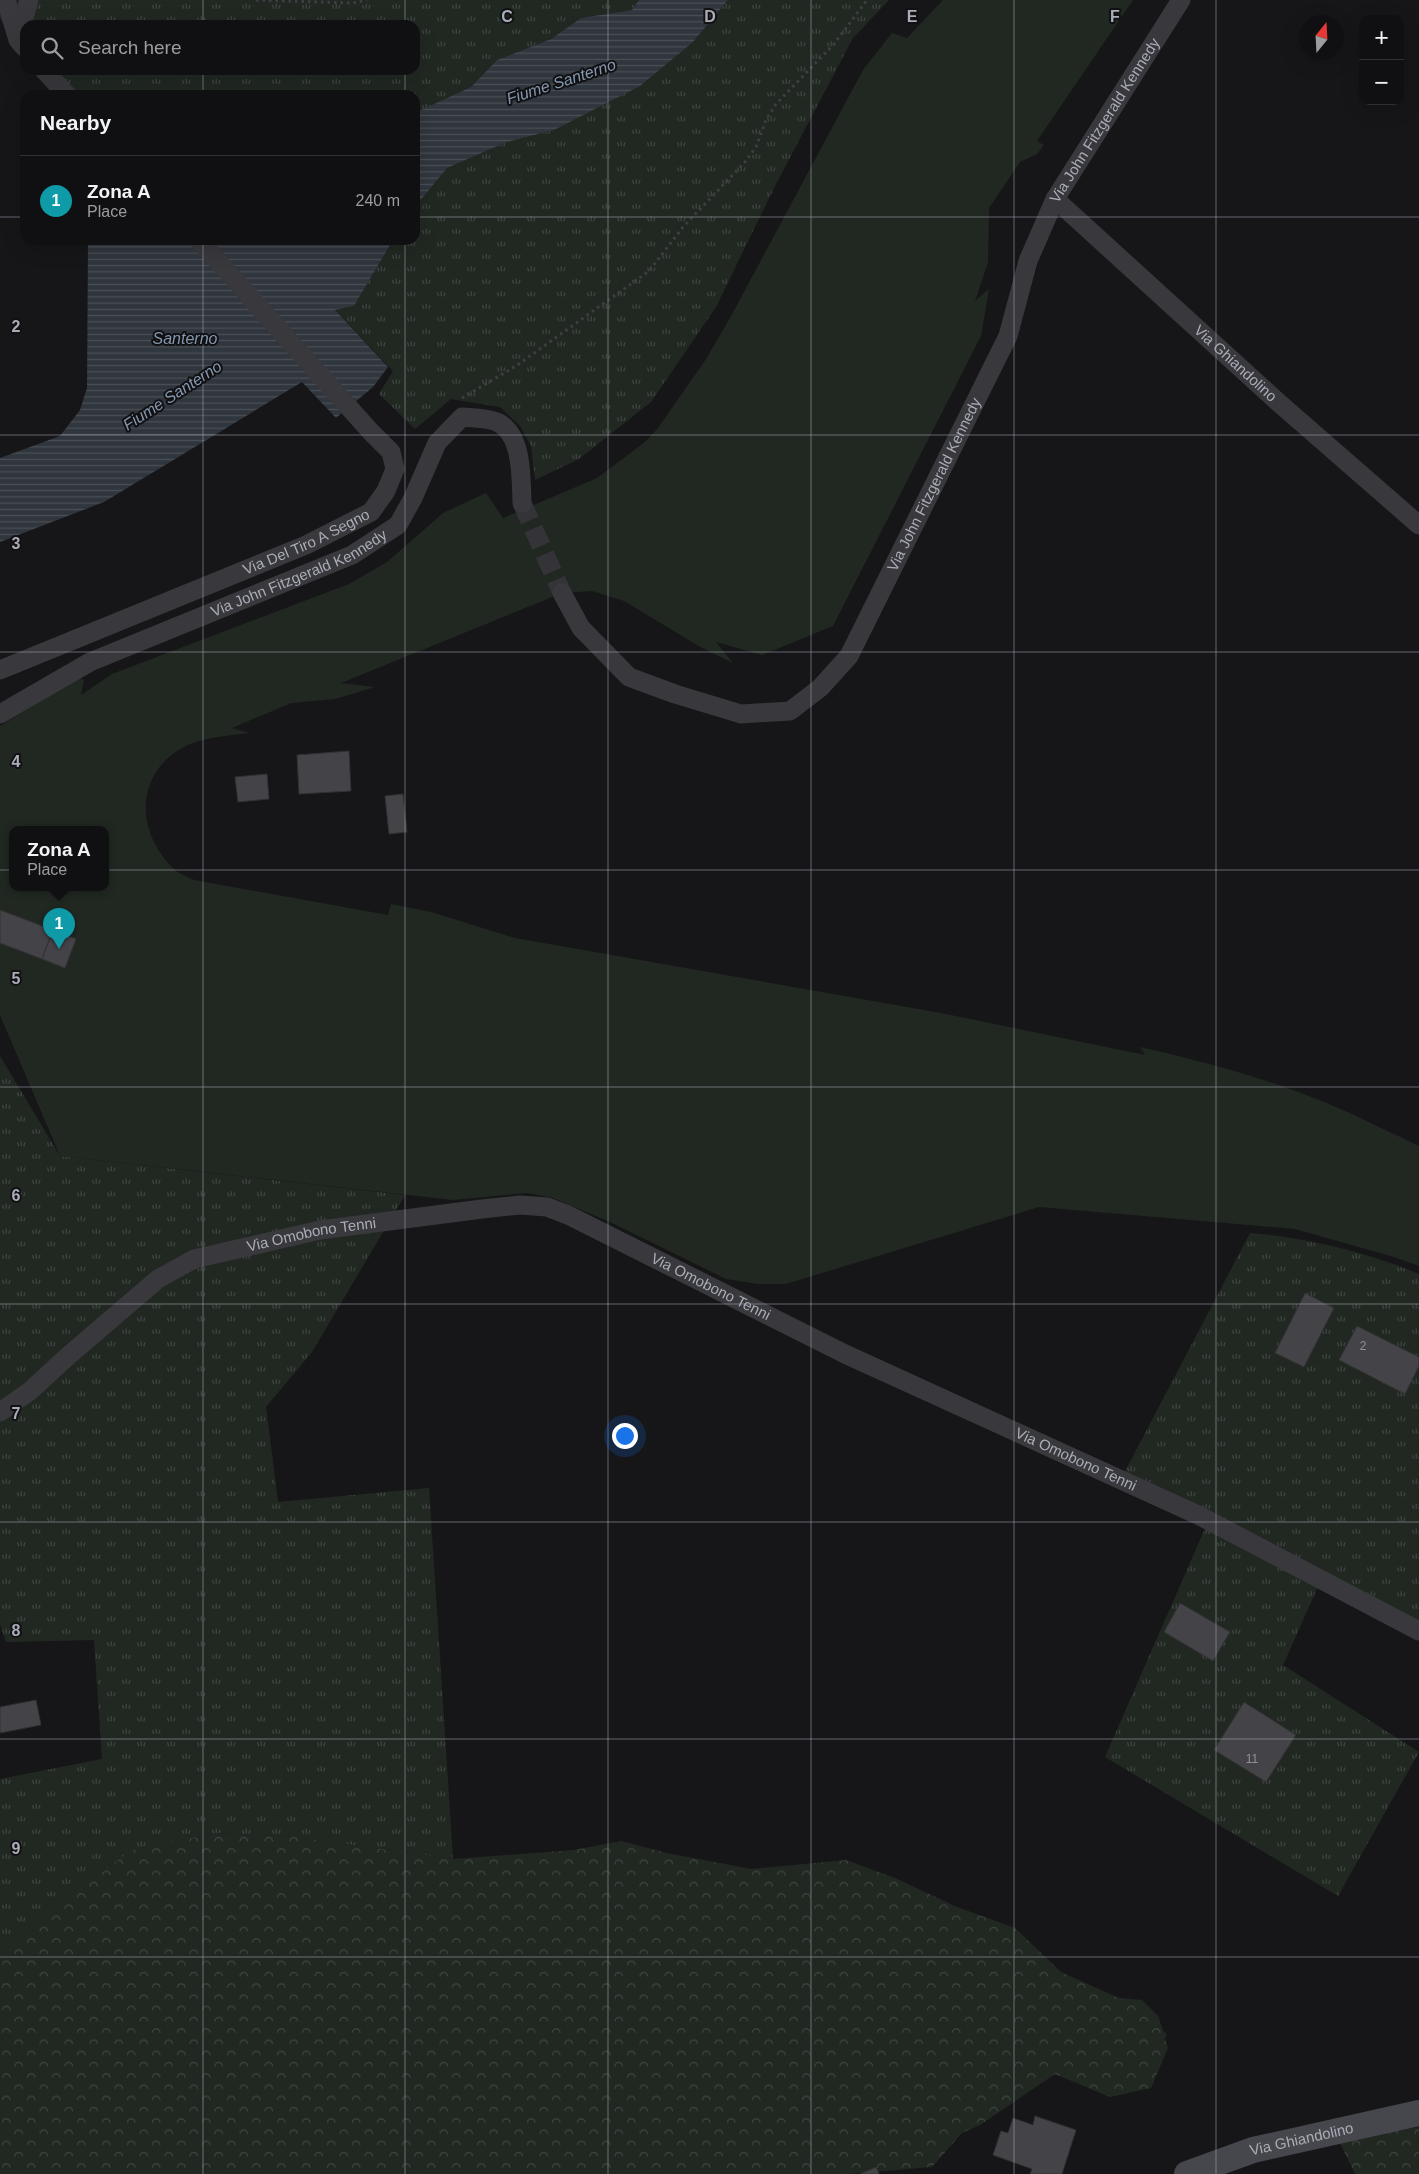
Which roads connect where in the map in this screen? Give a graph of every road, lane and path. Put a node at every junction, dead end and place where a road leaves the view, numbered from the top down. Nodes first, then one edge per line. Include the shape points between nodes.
1 (6, 0) edge
2 (28, 0) edge
3 (256, 0) edge
4 (366, 0) edge
5 (867, 0) edge
6 (1181, 0) edge
7 (25, 20) edge
8 (20, 38) edge
9 (49, 75) edge
10 (63, 90) edge
11 (1055, 199) junction
12 (203, 245) edge
13 (460, 399) dead end
14 (522, 503) tunnel mouth
15 (1419, 525) edge
16 (562, 593) tunnel mouth
17 (0, 670) edge
18 (0, 714) edge
19 (0, 1412) edge
20 (1419, 1631) edge
21 (1419, 2113) edge
22 (1187, 2174) edge

1 - 8 street
2 - 7 street
3 - 4 path via 353,3
5 - 13 path via 834,44 776,104 756,147 745,162 683,226 649,271 516,366
6 - 11 street, Via John Fitzgerald Kennedy
9 - 10 street
11 - 15 street, Via Ghiandolino
11 - 16 street, Via John Fitzgerald Kennedy via 1028,261 1008,336 849,656 820,688 790,711 741,714 675,694 629,676 581,628
12 - 17 street, Via Del Tiro A Segno via 391,452 395,469 386,490 371,512 306,545
14 - 18 street, Via John Fitzgerald Kennedy via 521,471 513,436 497,422 462,418 437,443 414,498 398,526 352,555 90,662
19 - 20 street, Via Omobono Tenni via 30,1391 158,1279 194,1258 320,1230 482,1208 547,1207 845,1354 1198,1515
21 - 22 street, Via Ghiandolino via 1253,2150

